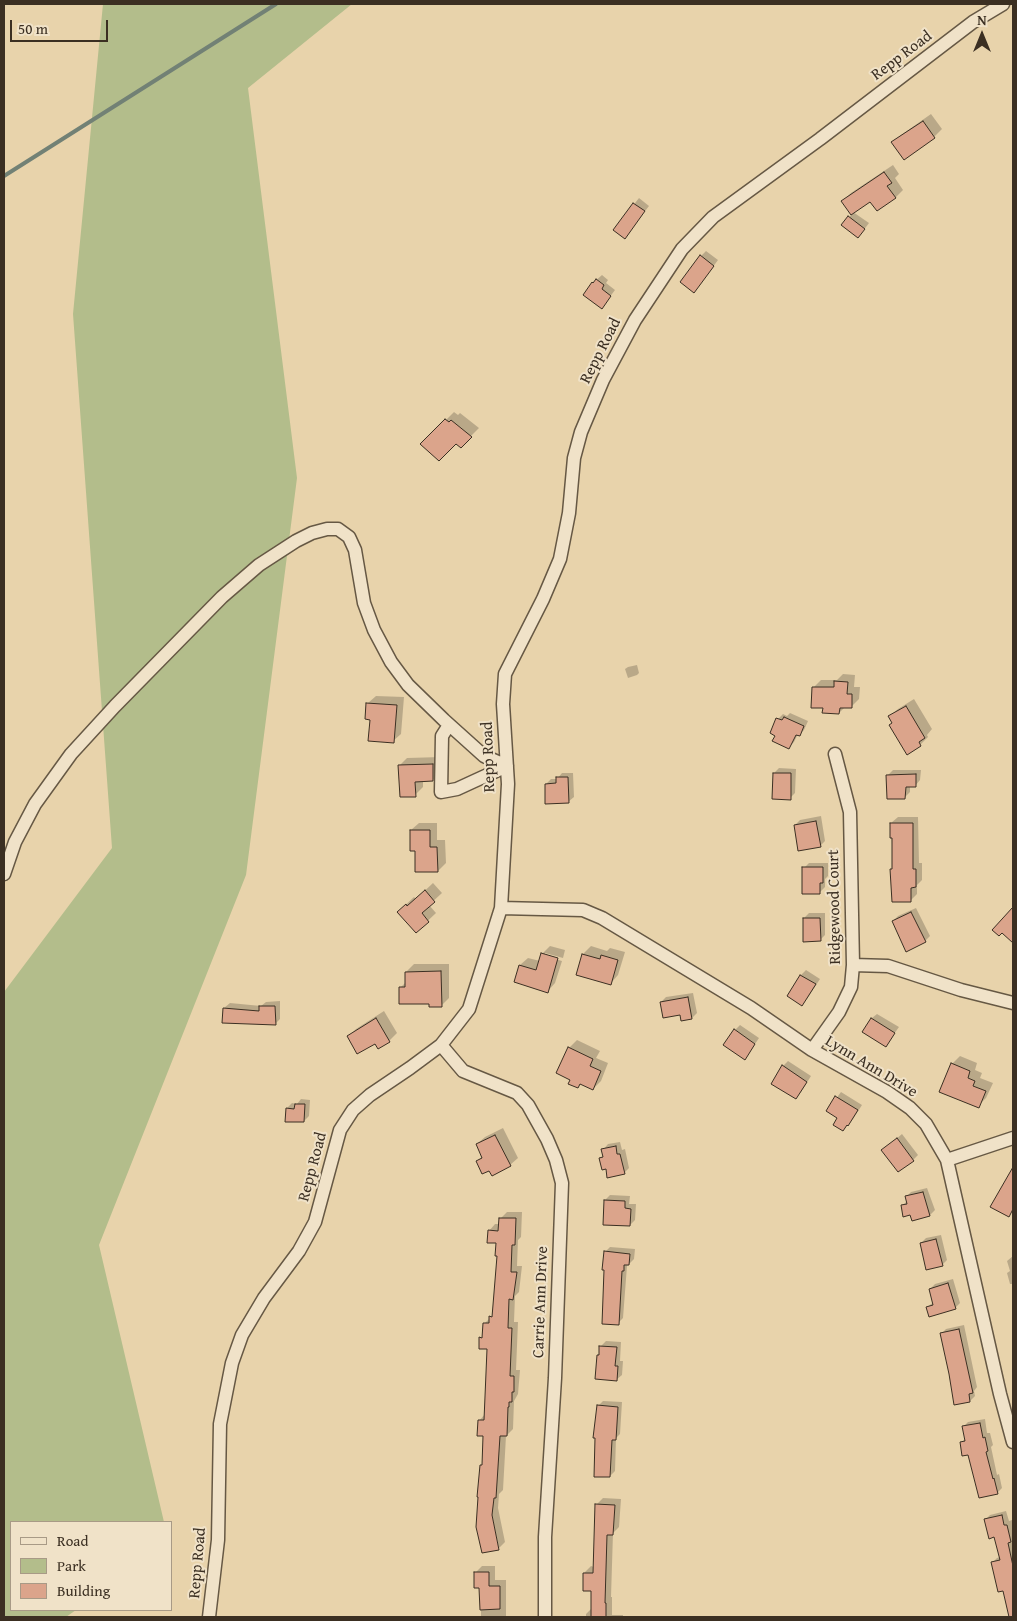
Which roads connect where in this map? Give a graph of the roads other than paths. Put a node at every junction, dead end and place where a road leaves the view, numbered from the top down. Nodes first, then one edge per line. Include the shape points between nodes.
1 (1003, 4) edge
2 (450, 725) junction
3 (835, 754) dead end
4 (507, 766) junction
5 (4, 874) edge
6 (501, 908) junction
7 (853, 965) junction
8 (1013, 1003) edge
9 (441, 1045) junction
10 (812, 1050) junction
11 (1013, 1138) edge
12 (947, 1160) junction
13 (1013, 1442) edge
14 (209, 1617) edge
15 (545, 1617) edge

1 - 4 street, Repp Road via 973,22 713,217 682,249 640,312 603,380 581,432 574,458 569,513 560,559 505,674 503,704
2 - 4 street via 484,756
2 - 4 street via 442,736 441,792 458,788
2 - 5 street via 408,685 391,662 364,603 355,550 349,537 338,529 312,533 259,565 222,598 71,754 36,804 15,842
3 - 7 street, Ridgewood Court via 850,812
4 - 6 street, Repp Road
6 - 9 street, Repp Road via 469,1009
6 - 10 street, Lynn Ann Drive via 583,910 602,918 751,1008
7 - 8 street via 888,966
7 - 10 street, Ridgewood Court via 851,987 839,1012
9 - 14 street, Repp Road via 353,1110 340,1130 315,1222 299,1252 264,1298 242,1335 232,1363 220,1424 218,1540
9 - 15 street, Carrie Ann Drive via 463,1071 517,1092 547,1139 562,1183 545,1537
10 - 12 street, Lynn Ann Drive via 910,1108 926,1124
11 - 12 street
12 - 13 street, Lynn Ann Drive

